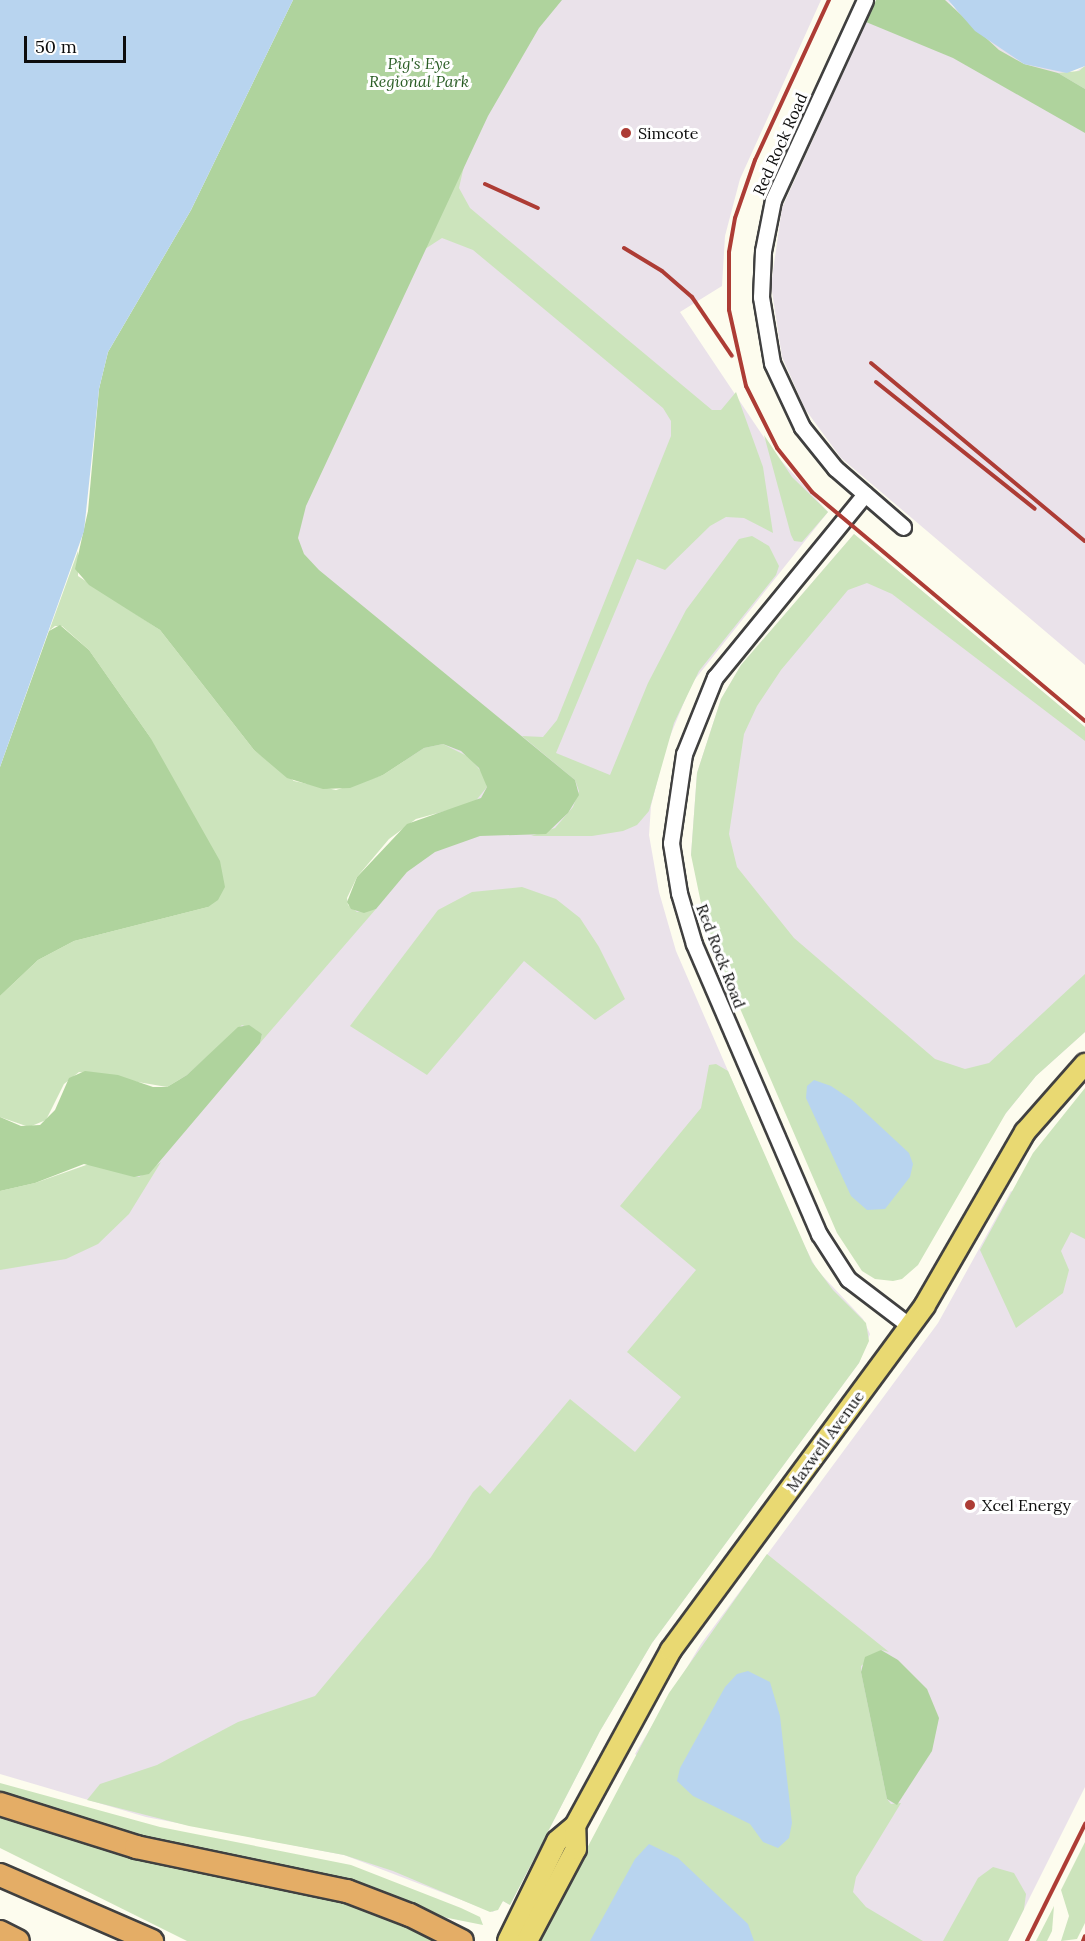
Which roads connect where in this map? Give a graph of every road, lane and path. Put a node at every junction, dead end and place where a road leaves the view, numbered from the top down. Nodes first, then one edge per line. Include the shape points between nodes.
1 (865, 0) edge
2 (865, 494) junction
3 (903, 527) dead end
4 (1085, 1064) edge
5 (910, 1326) junction
6 (0, 1804) edge
7 (575, 1826) junction
8 (0, 1875) edge
9 (0, 1932) edge
10 (18, 1941) edge
11 (128, 1941) edge
12 (152, 1941) edge
13 (462, 1941) edge
14 (508, 1941) edge
15 (527, 1941) edge

1 - 2 street, Red Rock Road via 773,200 760,280 770,351 785,396 818,450
2 - 3 street, Red Rock Road
2 - 5 street, Red Rock Road via 715,676 684,754 671,843 679,893 694,944 819,1234 848,1279
4 - 5 main road, Maxwell Avenue via 1025,1132
5 - 7 main road, Maxwell Avenue via 671,1650
6 - 13 highway via 135,1847 347,1891 403,1912
7 - 14 main road, Maxwell Avenue via 557,1841
7 - 15 main road, Maxwell Avenue via 576,1849
8 - 11 highway
8 - 12 highway
9 - 10 highway

